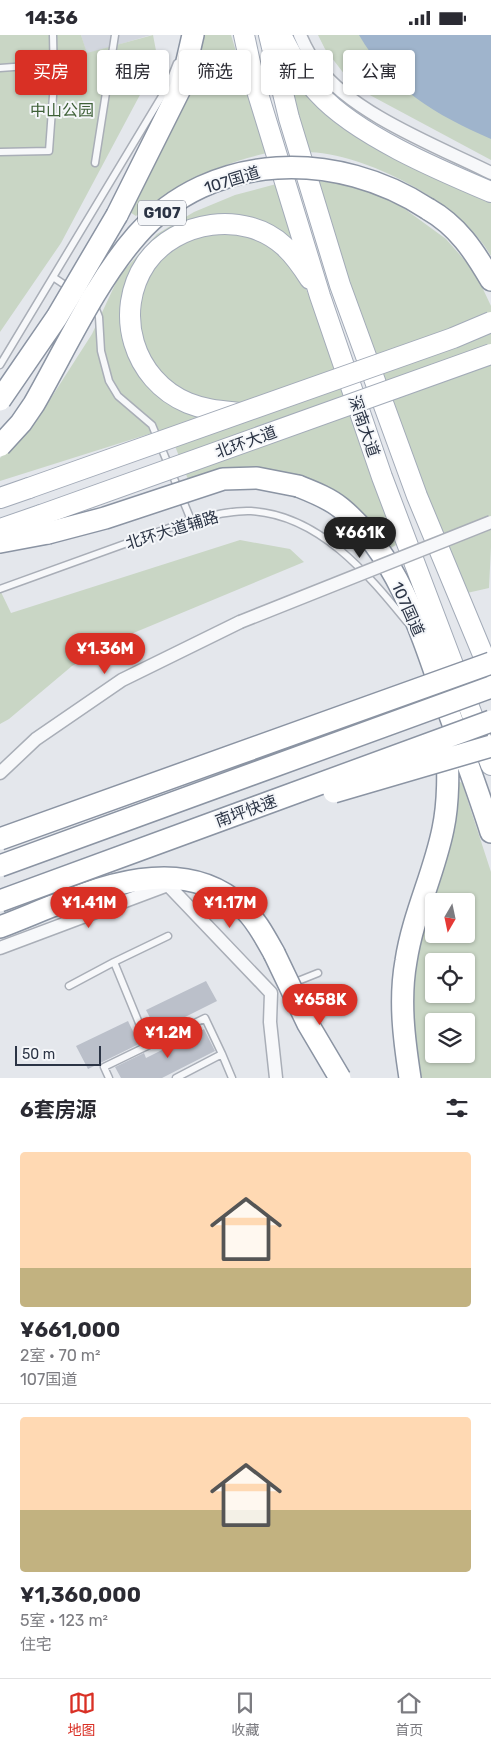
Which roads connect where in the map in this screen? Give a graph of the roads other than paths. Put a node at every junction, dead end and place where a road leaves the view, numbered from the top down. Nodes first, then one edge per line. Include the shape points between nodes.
1 (53, 35) edge
2 (115, 35) edge
3 (244, 35) edge
4 (269, 35) edge
5 (281, 35) edge
6 (300, 35) edge
7 (187, 43) edge
8 (54, 50) edge
9 (15, 67) edge
10 (0, 68) edge
11 (52, 95) edge
12 (0, 152) edge
13 (96, 163) dead end
14 (491, 173) edge
15 (491, 192) edge
16 (53, 277) junction
17 (491, 280) edge
18 (76, 292) dead end
19 (320, 296) junction
20 (84, 297) dead end
21 (491, 322) edge
22 (491, 354) edge
23 (0, 365) edge
24 (0, 400) edge
25 (240, 413) junction
26 (0, 446) edge
27 (0, 498) edge
28 (191, 520) junction
29 (491, 522) edge
30 (45, 524) junction
31 (0, 529) edge
32 (0, 542) edge
33 (0, 589) edge
34 (489, 666) edge
35 (433, 667) junction
36 (491, 687) edge
37 (443, 694) junction
38 (491, 721) edge
39 (491, 746) edge
40 (491, 765) edge
41 (0, 773) edge
42 (218, 821) junction
43 (491, 832) edge
44 (0, 839) edge
45 (0, 866) edge
46 (0, 901) edge
47 (0, 927) edge
48 (168, 936) dead end
49 (0, 948) edge
50 (114, 962) junction
51 (318, 973) dead end
52 (69, 986) dead end
53 (284, 987) junction
54 (271, 993) junction
55 (148, 1045) junction
56 (222, 1054) junction
57 (186, 1076) edge
58 (109, 1078) edge
59 (176, 1078) edge
60 (232, 1078) edge
61 (276, 1078) edge
62 (330, 1078) edge
63 (340, 1078) edge
64 (410, 1078) edge

1 - 8 lane
2 - 13 lane
3 - 19 main road, 深南大道 via 254,81
4 - 34 main road, 深南大道 via 289,118 340,285 417,496
5 - 15 main road via 306,79 338,112 384,141
6 - 14 street via 318,69 357,103
7 - 16 lane via 168,86
7 - 24 highway, bridge via 186,71 177,95 117,215 57,317
9 - 10 lane
11 - 12 lane via 49,151
16 - 18 lane
16 - 23 lane
17 - 26 highway, 107国道 / G107, bridge via 463,236 446,219 379,182 342,171 301,167 243,173 184,197 139,233 115,263 22,423
19 - 25 main road via 284,246 254,229 236,225 218,224 184,232 164,245 147,263 131,300 129,325 135,349 147,371 164,388 187,402 203,408
19 - 40 main road, 深南大道 via 382,477
20 - 28 lane via 98,311 101,351 109,381 118,396 152,425
21 - 25 main road, 北环大道, bridge
22 - 30 main road, 北环大道, bridge
25 - 27 main road, 北环大道, bridge
28 - 33 lane, 北环大道辅路
28 - 35 lane, 北环大道辅路 via 250,511 277,515 323,537 369,578 392,604 410,626
29 - 41 street, bridge via 240,623 122,680 36,739
30 - 31 main road, 北环大道
30 - 32 highway, 107国道
30 - 35 highway, 107国道, bridge via 98,520 223,479 257,477 298,485 340,507 372,542 396,582
34 - 44 highway, bridge
35 - 37 highway, 107国道
36 - 45 highway, 南坪快速, bridge
37 - 43 highway, 107国道
37 - 64 highway via 448,781 444,828 409,940 403,978 403,1023
38 - 42 highway, 南坪快速, bridge
39 - 42 highway, bridge
42 - 46 highway, 南坪快速, bridge
47 - 63 highway, bridge via 113,885 140,879 168,877 194,881 219,890 242,906 259,927 308,1024
48 - 50 lane
49 - 54 street via 168,885
50 - 52 lane
50 - 55 lane
51 - 53 lane
53 - 54 street
53 - 62 street
54 - 61 street via 270,1022
55 - 56 lane via 205,1018
55 - 58 lane via 104,1067
56 - 57 lane
56 - 60 lane
57 - 59 lane

